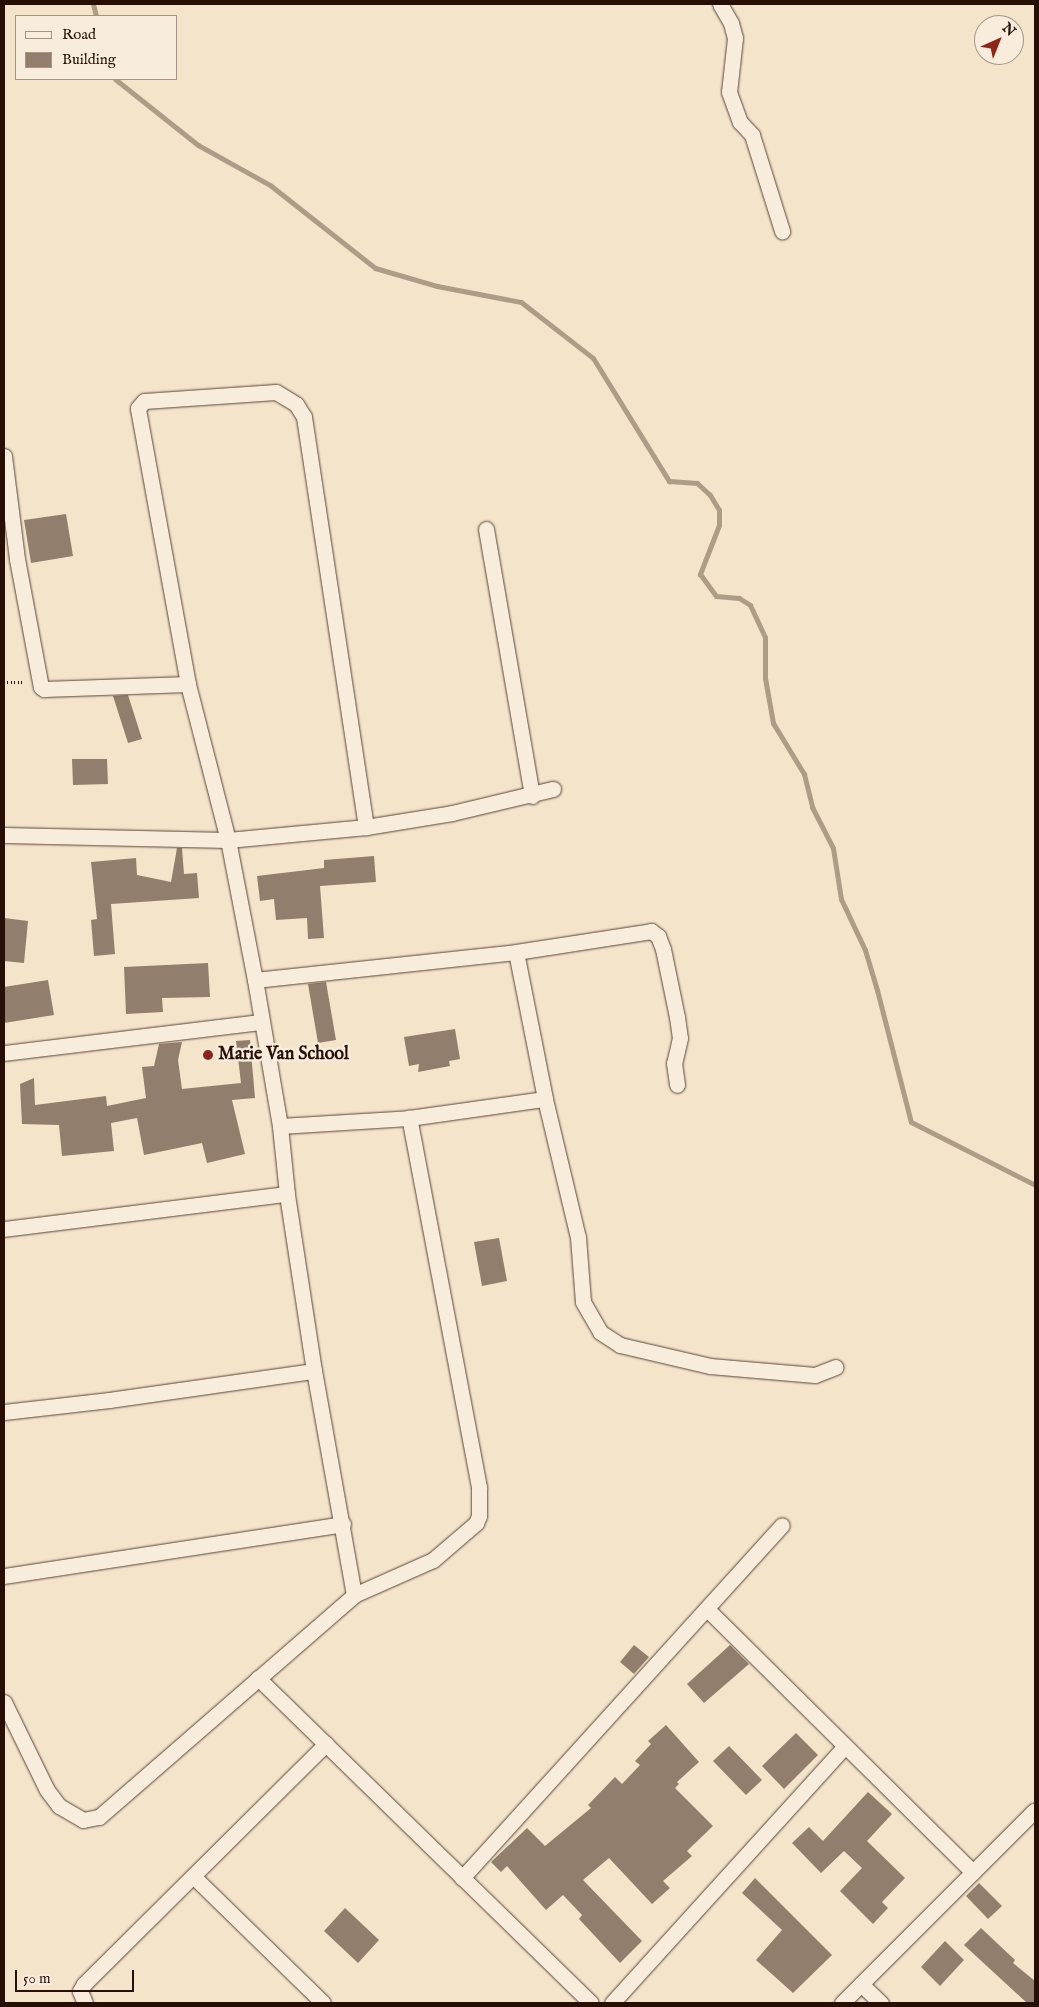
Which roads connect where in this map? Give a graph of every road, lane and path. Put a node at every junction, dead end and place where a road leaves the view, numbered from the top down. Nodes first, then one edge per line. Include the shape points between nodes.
1 (720, 4) edge
2 (782, 231) dead end
3 (4, 456) edge
4 (486, 529) dead end
5 (4, 682) edge
6 (39, 683) junction
7 (188, 684) junction
8 (553, 789) dead end
9 (532, 796) junction
10 (366, 827) junction
11 (4, 835) edge
12 (228, 840) junction
13 (516, 952) junction
14 (255, 980) junction
15 (261, 1022) junction
16 (4, 1053) edge
17 (678, 1085) dead end
18 (545, 1099) junction
19 (410, 1118) junction
20 (280, 1126) junction
21 (286, 1194) junction
22 (4, 1229) edge
23 (836, 1367) dead end
24 (314, 1371) junction
25 (4, 1412) edge
26 (343, 1524) junction
27 (782, 1525) dead end
28 (4, 1576) edge
29 (354, 1594) junction
30 (706, 1608) junction
31 (258, 1678) junction
32 (4, 1702) edge
33 (326, 1744) junction
34 (845, 1746) junction
35 (1034, 1811) dead end
36 (973, 1872) junction
37 (194, 1877) junction
38 (462, 1878) junction
39 (861, 1984) junction
40 (86, 2003) edge
41 (323, 2003) edge
42 (591, 2003) edge
43 (612, 2003) edge
44 (842, 2003) edge
45 (881, 2003) edge

1 - 2 street via 732,23 735,38 729,92 740,122 752,135
3 - 6 street
4 - 9 street
5 - 6 path
6 - 7 street via 44,689
7 - 10 street via 138,408 144,401 276,392 296,404 304,418
7 - 12 street
8 - 9 street
9 - 10 street
10 - 12 street
11 - 12 street
12 - 14 street
13 - 14 street
13 - 17 street via 632,932 650,931 658,936 680,1038 674,1063
13 - 18 street
14 - 15 street
15 - 16 street
15 - 20 street
18 - 19 street
18 - 23 street via 578,1237 583,1302 600,1332 620,1345 710,1366 815,1376
19 - 20 street
19 - 29 street via 479,1488 479,1516 470,1529 433,1560
20 - 21 street
21 - 22 street
21 - 24 street
24 - 25 street
24 - 26 street
26 - 28 street
26 - 29 street
27 - 30 street
29 - 31 street
30 - 34 street
30 - 38 street
31 - 32 street via 99,1817 82,1820 59,1806 47,1790
31 - 33 street
33 - 37 street
33 - 38 street
34 - 36 street
34 - 43 street
35 - 36 street
36 - 39 street
37 - 40 street via 84,1984 80,1991
37 - 41 street
38 - 42 street
39 - 44 street
39 - 45 street

